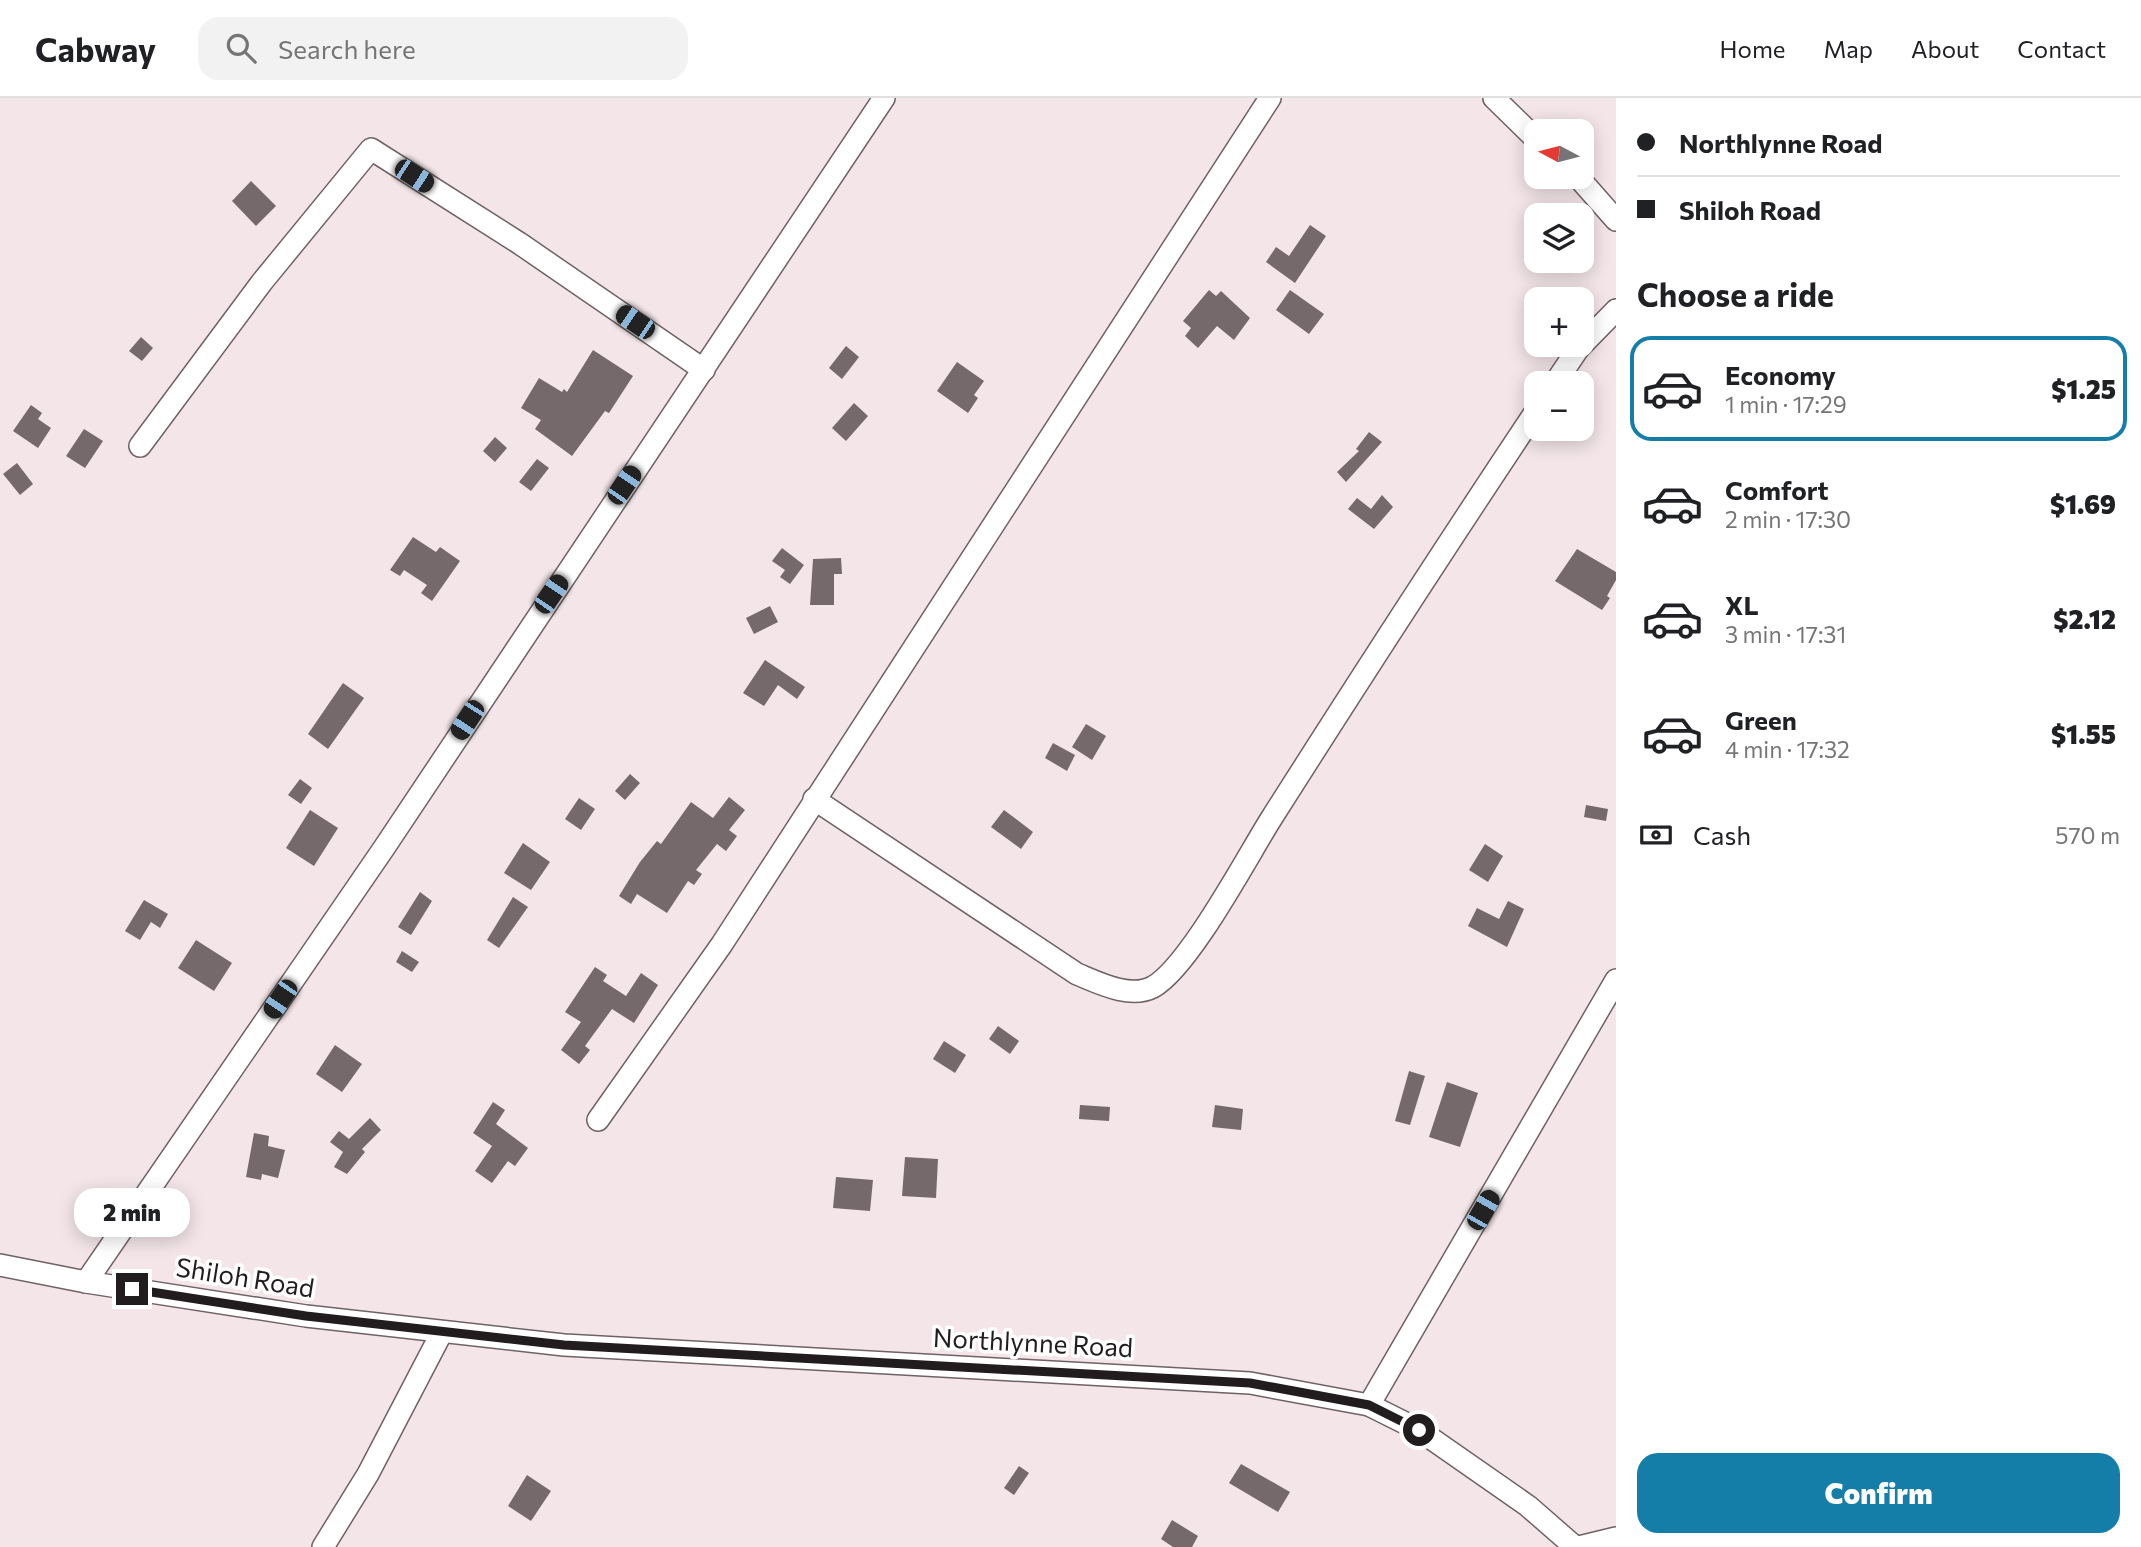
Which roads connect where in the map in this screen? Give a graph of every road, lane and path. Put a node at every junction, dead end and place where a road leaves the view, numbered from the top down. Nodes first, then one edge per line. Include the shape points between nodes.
1 (884, 98) edge
2 (1270, 98) edge
3 (1494, 98) edge
4 (1524, 127) edge
5 (1589, 189) edge
6 (1616, 220) edge
7 (1616, 310) edge
8 (704, 370) junction
9 (1563, 371) edge
10 (1524, 429) edge
11 (140, 446) dead end
12 (814, 799) junction
13 (1616, 980) edge
14 (598, 1121) dead end
15 (0, 1265) edge
16 (86, 1282) junction
17 (442, 1332) junction
18 (1369, 1405) junction
19 (1616, 1538) edge
20 (323, 1547) edge
21 (1577, 1547) edge

1 - 8 street
2 - 12 street
3 - 4 street
5 - 6 street
7 - 9 street
8 - 11 street via 519,243 371,149 261,282
8 - 16 street
10 - 12 street via 1216,909 1165,979 1150,989 1111,988 1077,974
12 - 14 street via 722,944
13 - 18 street
15 - 16 street, Shiloh Road
16 - 17 street, Shiloh Road
17 - 18 street, Northlynne Road via 577,1346 1250,1383
17 - 20 street via 368,1474
18 - 21 street, Northlynne Road via 1419,1430 1473,1466
19 - 21 street

